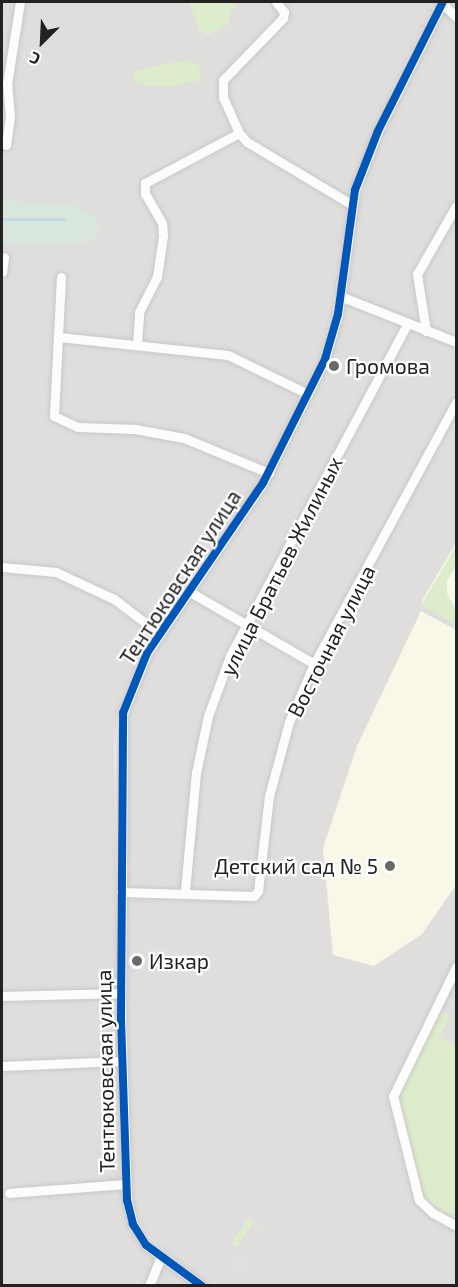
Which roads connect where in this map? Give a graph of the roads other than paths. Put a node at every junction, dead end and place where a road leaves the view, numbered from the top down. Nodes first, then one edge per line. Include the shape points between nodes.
1 (20, 2) edge
2 (276, 2) edge
3 (442, 2) edge
4 (456, 17) edge
5 (239, 133) junction
6 (6, 145) dead end
7 (351, 204) junction
8 (456, 206) edge
9 (4, 257) dead end
10 (2, 272) edge
11 (61, 277) dead end
12 (340, 296) junction
13 (407, 325) junction
14 (426, 331) junction
15 (59, 337) junction
16 (456, 342) edge
17 (137, 344) junction
18 (309, 394) junction
19 (456, 402) edge
20 (269, 473) junction
21 (2, 567) edge
22 (190, 592) junction
23 (246, 625) junction
24 (160, 634) junction
25 (315, 664) junction
26 (121, 891) junction
27 (185, 891) junction
28 (456, 967) edge
29 (121, 993) junction
30 (2, 996) edge
31 (122, 1061) junction
32 (2, 1066) edge
33 (125, 1184) junction
34 (9, 1193) dead end
35 (456, 1226) edge
36 (161, 1257) junction
37 (148, 1286) edge
38 (202, 1286) edge

1 - 6 street via 7,84 10,117
2 - 5 street via 284,12 283,18 220,87
3 - 4 street
3 - 7 street, Тентюковская улица via 378,132
5 - 7 street via 266,155
5 - 17 street via 145,183 145,194 162,223 163,236 157,277 139,312
7 - 12 street, Тентюковская улица
8 - 14 street via 417,274
9 - 10 street
11 - 15 street
12 - 13 street
12 - 18 street, Тентюковская улица via 331,344
13 - 14 street
13 - 23 street, улица Братьев Жилиных
14 - 16 street
15 - 17 street
15 - 20 street via 52,404 54,416 62,423 159,432 216,449
17 - 18 street via 228,355
18 - 20 street, Тентюковская улица
19 - 25 street, Восточная улица
20 - 22 street, Тентюковская улица
21 - 24 street via 56,572 114,599
22 - 23 street
22 - 24 street, Тентюковская улица
23 - 25 street
23 - 27 street, улица Братьев Жилиных via 208,716 189,822
24 - 26 street, Тентюковская улица via 133,679 123,713
25 - 27 street, Восточная улица via 289,722 269,796 260,888 254,896
26 - 27 street
26 - 29 street, Тентюковская улица
28 - 35 street via 393,1096 419,1200
29 - 30 street
29 - 31 street, Тентюковская улица
31 - 32 street
31 - 33 street, Тентюковская улица
33 - 34 street
33 - 36 street, Тентюковская улица via 133,1224 146,1245
36 - 37 street
36 - 38 street, Тентюковская улица

